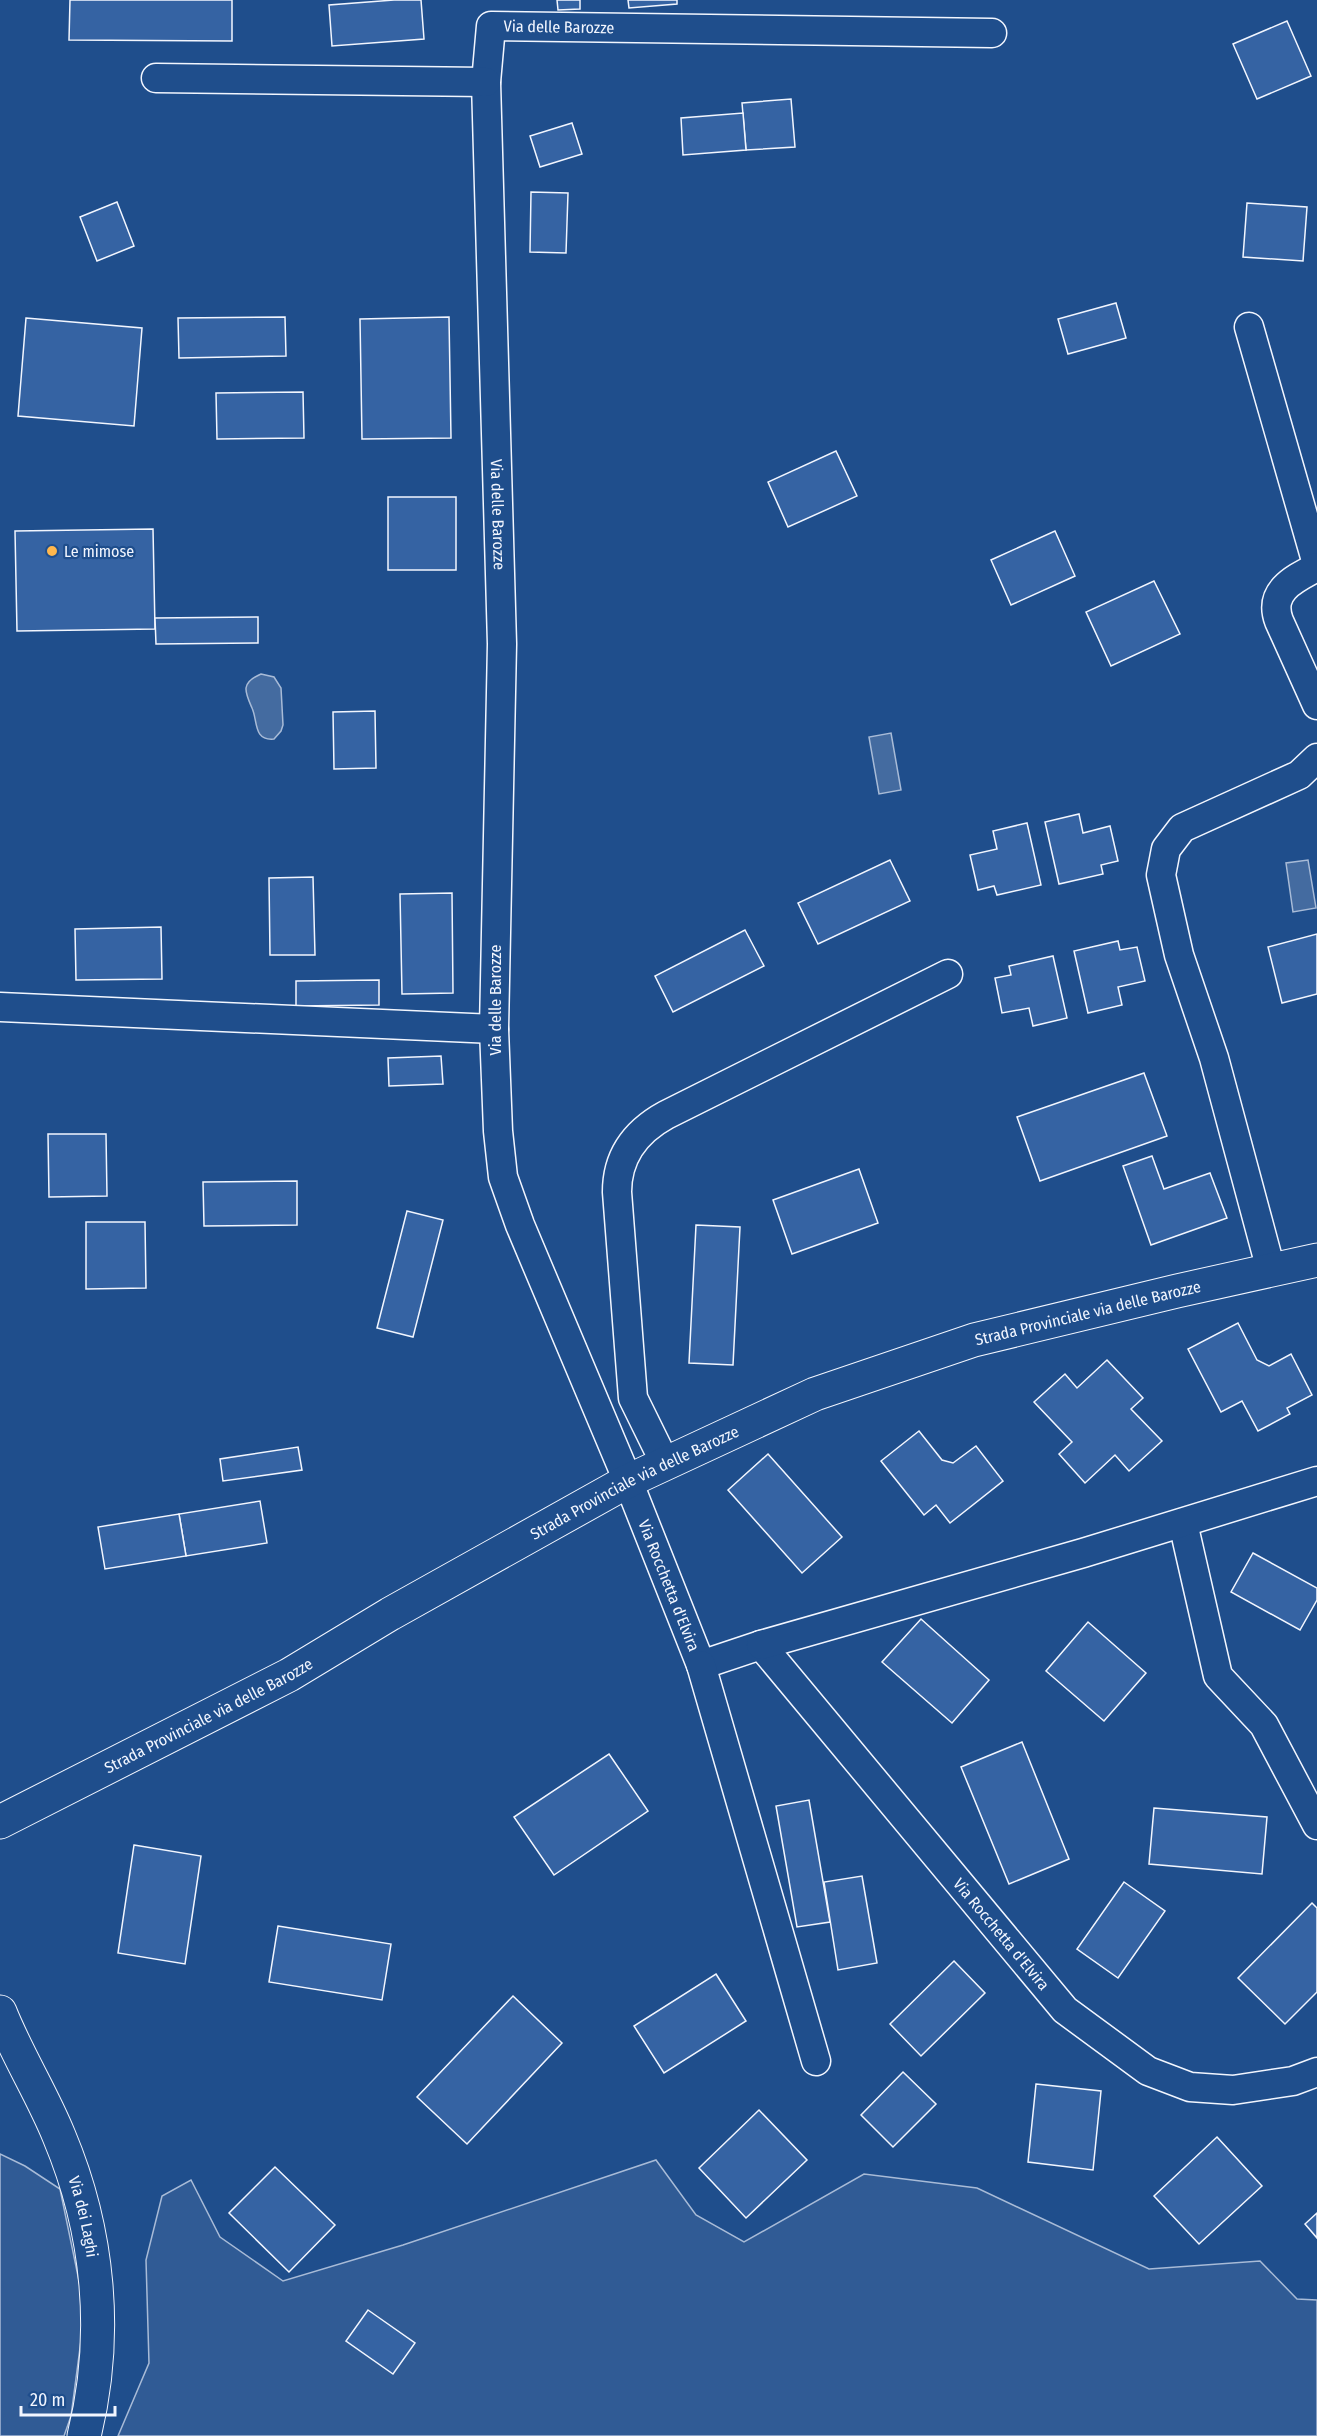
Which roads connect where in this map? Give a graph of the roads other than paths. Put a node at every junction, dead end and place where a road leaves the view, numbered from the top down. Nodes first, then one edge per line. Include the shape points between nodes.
1 (992, 33) dead end
2 (156, 78) dead end
3 (486, 82) junction
4 (1249, 327) dead end
5 (1317, 565) edge
6 (1317, 705) edge
7 (1317, 758) edge
8 (948, 974) dead end
9 (0, 1007) edge
10 (494, 1029) junction
11 (1317, 1260) edge
12 (1271, 1270) junction
13 (665, 1463) junction
14 (628, 1481) junction
15 (1317, 1481) edge
16 (1183, 1523) junction
17 (761, 1645) junction
18 (701, 1665) junction
19 (0, 1822) edge
20 (1317, 1825) edge
21 (0, 2012) edge
22 (816, 2061) dead end
23 (1317, 2072) edge
24 (84, 2436) edge

1 - 3 street, Via delle Barozze via 491,26
2 - 3 street
3 - 10 street, Via delle Barozze via 502,644
4 - 5 street
5 - 6 street via 1285,586 1276,600 1276,608
7 - 12 street via 1299,775 1182,828 1166,849 1161,875 1179,955 1214,1058
8 - 13 street via 666,1115 645,1128 628,1148 618,1172 616,1192 633,1398
9 - 10 street
10 - 14 street, Via delle Barozze via 503,1177
11 - 12 main road, Strada Provinciale via delle Barozze
12 - 13 main road, Strada Provinciale via delle Barozze via 974,1340 815,1395
13 - 14 main road, Strada Provinciale via delle Barozze
14 - 18 street, Via Rocchetta d'Elvira
14 - 19 main road, Strada Provinciale via delle Barozze via 289,1675
15 - 16 street, Via Rocchetta d'Elvira
16 - 17 street, Via Rocchetta d'Elvira
16 - 20 street via 1218,1676 1264,1725
17 - 18 street, Via Rocchetta d'Elvira
17 - 23 street, Via Rocchetta d'Elvira via 1065,2010 1148,2071 1190,2087 1233,2090 1293,2081
18 - 22 street
21 - 24 main road, Via dei Laghi via 60,2137 89,2234 99,2327 94,2390

